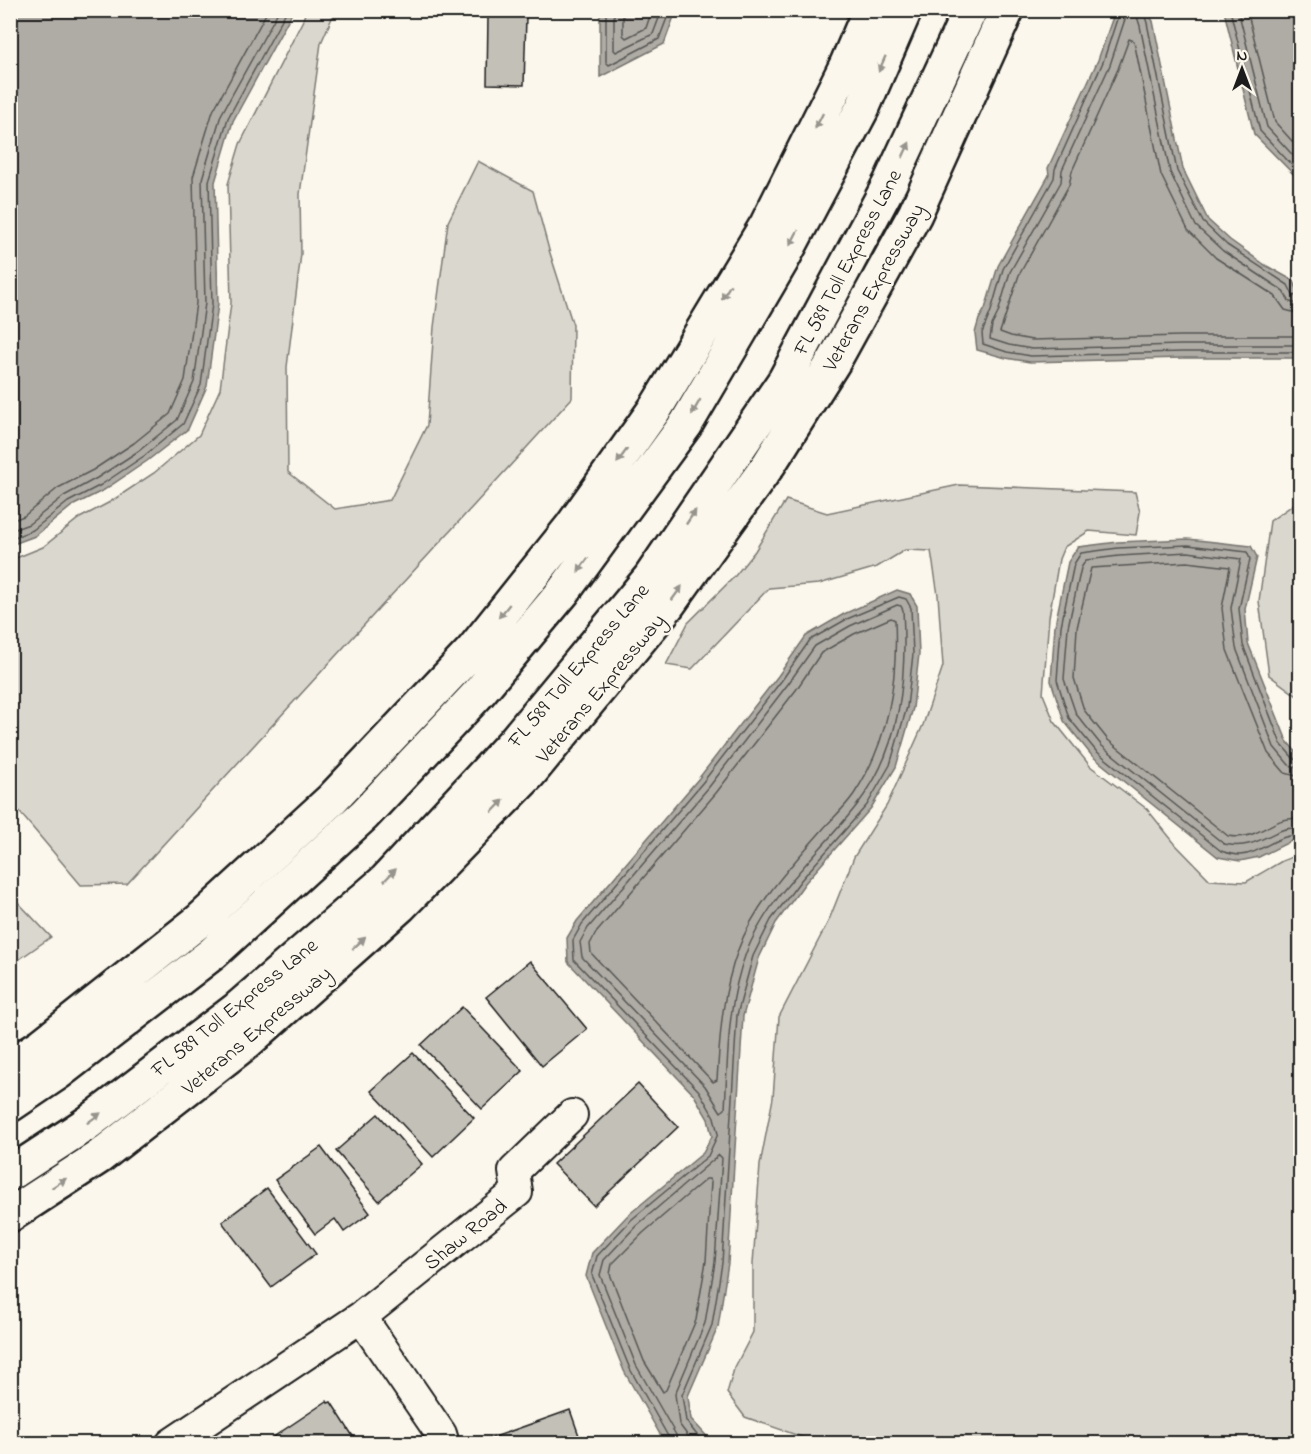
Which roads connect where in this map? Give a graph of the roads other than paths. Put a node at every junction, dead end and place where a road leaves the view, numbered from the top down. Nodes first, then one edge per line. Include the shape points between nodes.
1 (870, 10) edge
2 (905, 10) edge
3 (970, 10) edge
4 (1006, 10) edge
5 (10, 1066) edge
6 (10, 1105) edge
7 (572, 1115) dead end
8 (10, 1174) edge
9 (10, 1215) edge
10 (361, 1317) junction
11 (171, 1443) edge
12 (444, 1443) edge

1 -> 5 highway via 767,224 657,406 572,526 472,651 330,800 199,921
2 -> 6 highway via 863,107 782,262 686,424 563,592 477,695 364,815 213,953
8 -> 3 highway, FL 589 Toll Express Lane via 88,1123 237,1009 386,880 513,743 650,578 785,380 890,183
9 -> 4 highway, Veterans Expressway via 99,1157 247,1042 400,906 529,774 668,606 769,464 834,361 915,214
7 - 10 street, Shaw Road via 514,1171 517,1192
10 - 11 street, Shaw Road
10 - 12 street

